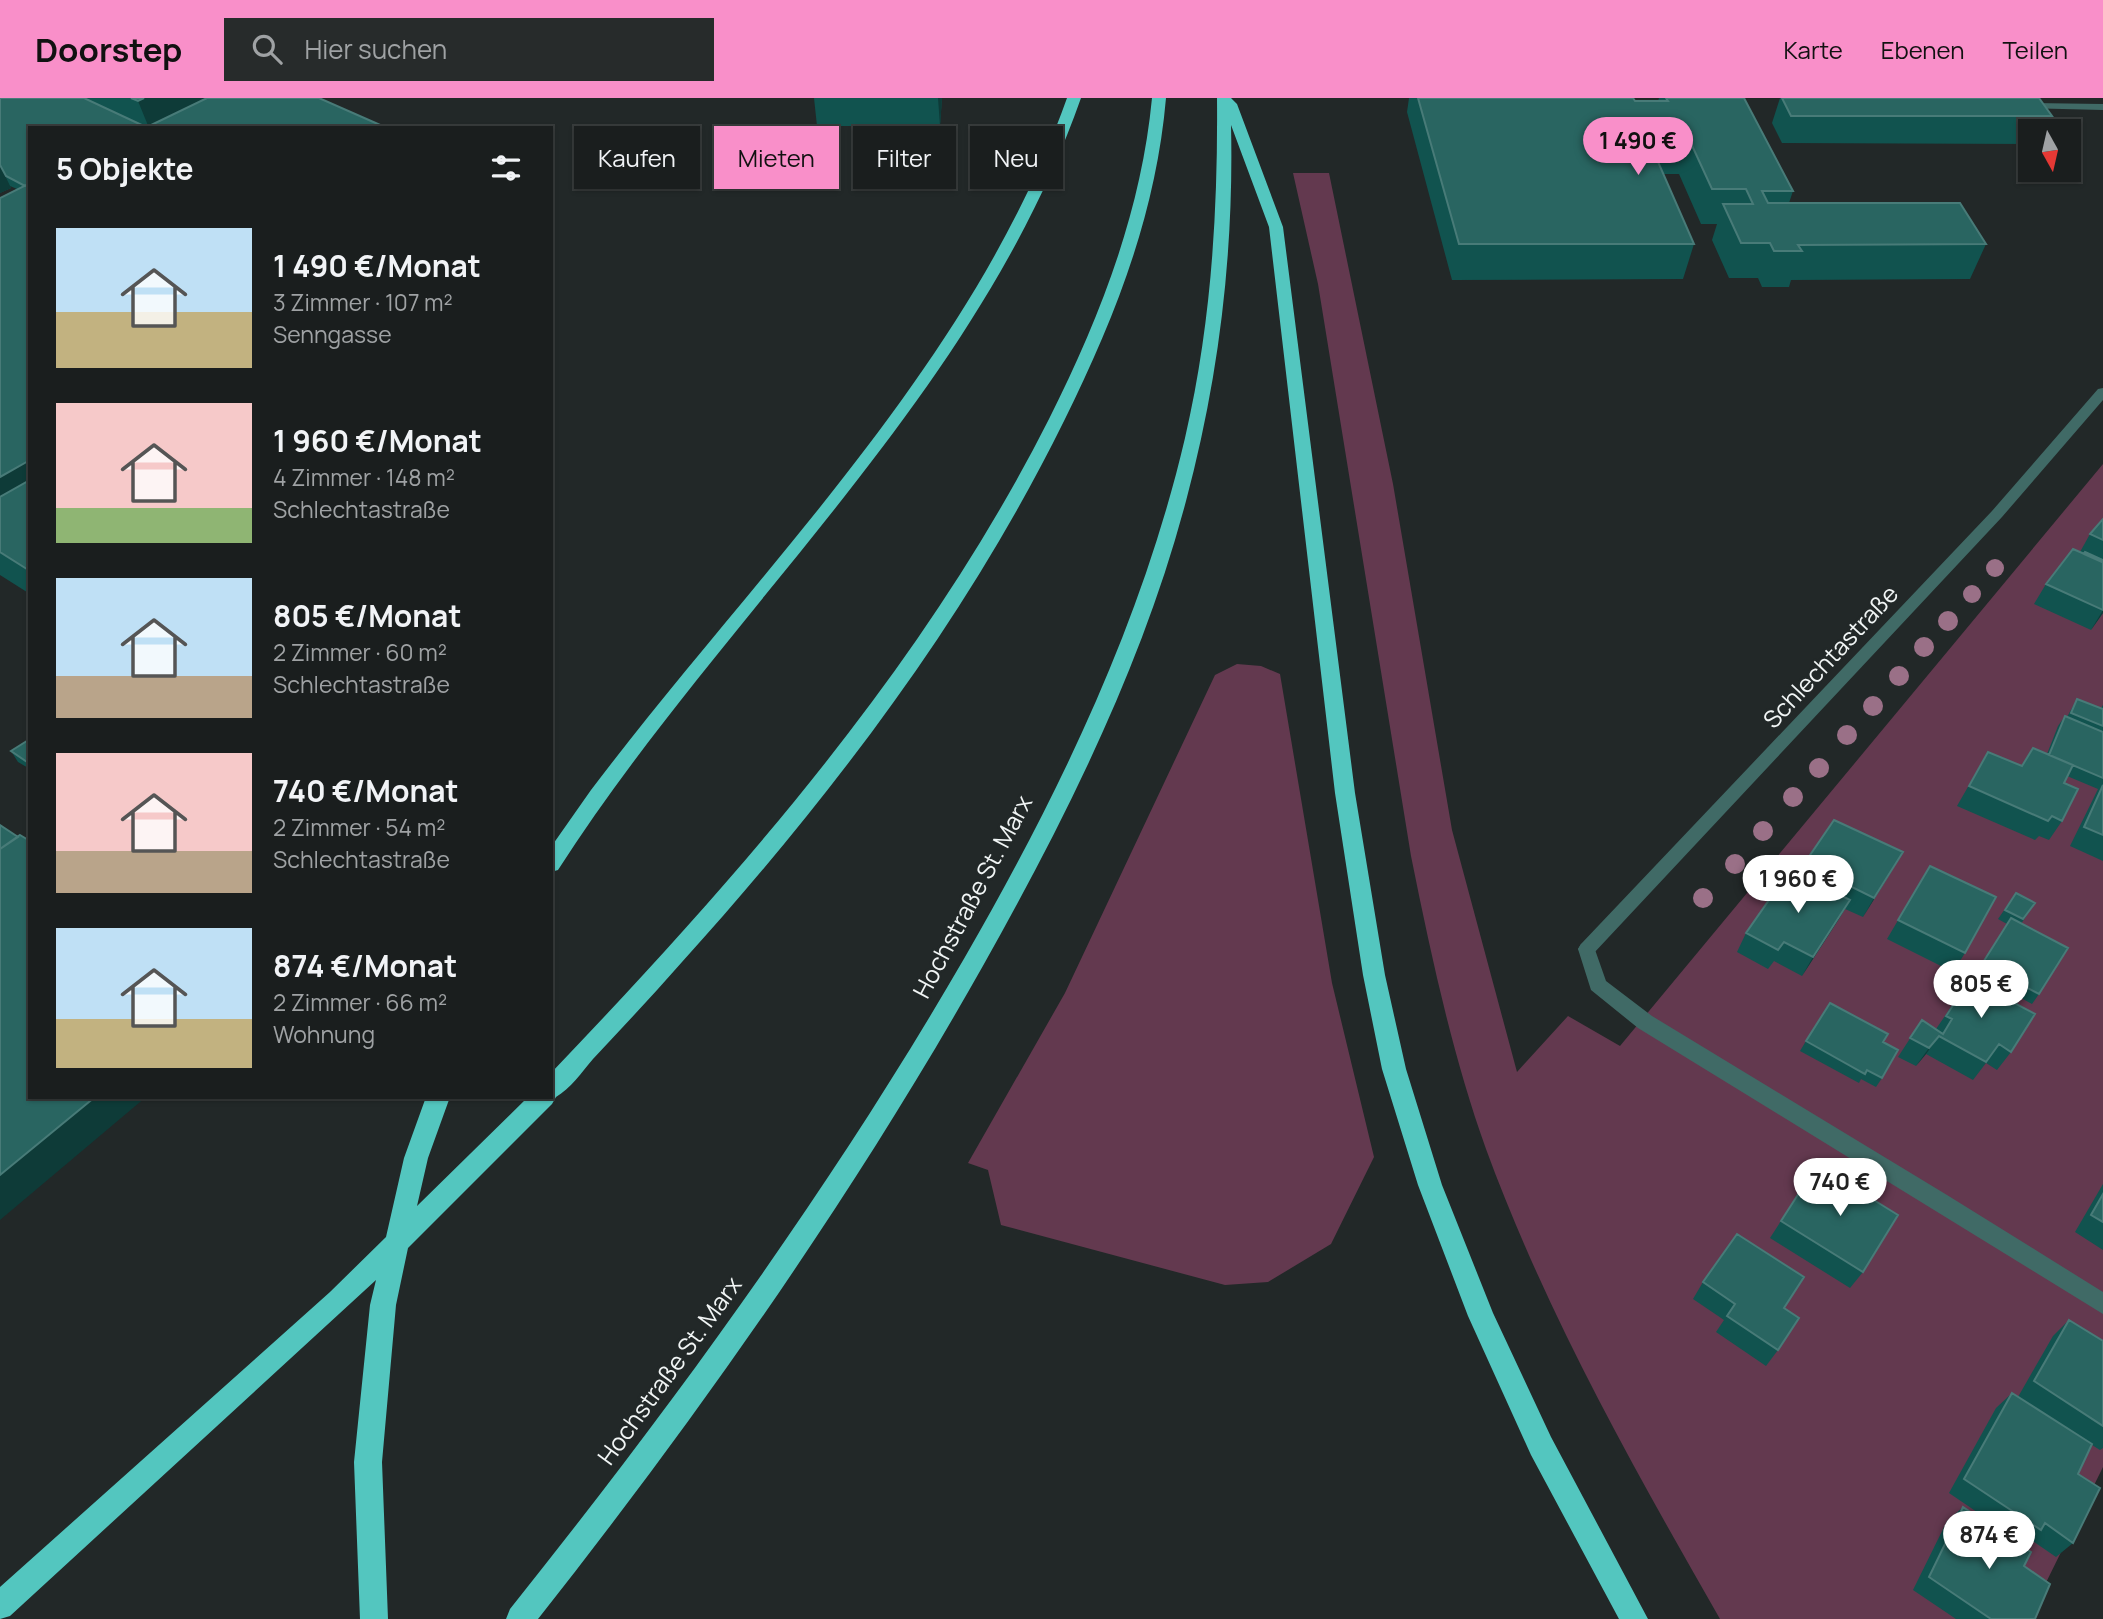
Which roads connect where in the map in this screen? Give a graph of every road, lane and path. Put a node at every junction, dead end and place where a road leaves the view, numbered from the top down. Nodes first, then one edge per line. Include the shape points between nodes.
1 (1074, 98) edge
2 (1159, 98) edge
3 (1226, 98) edge
4 (2006, 106) edge
5 (2103, 107) edge
6 (2103, 392) edge
7 (553, 861) edge
8 (553, 1087) edge
9 (437, 1099) edge
10 (542, 1099) edge
11 (2103, 1304) edge
12 (0, 1606) edge
13 (374, 1619) edge
14 (520, 1619) edge
15 (1634, 1619) edge

1 - 7 highway via 1038,191 1000,265 926,379 636,746
2 - 8 highway via 1140,209 1117,284 1064,409 987,547 886,698 808,799 641,994
3 - 14 highway, Hochstraße St. Marx via 1220,282 1193,442 1147,595 1072,775 962,985 810,1227 687,1401
3 - 15 highway via 1276,227 1345,793 1394,1069 1430,1185 1481,1316 1541,1446
4 - 5 street
6 - 11 street, Schlechtastraße via 1997,514 1587,949 1598,985 1646,1023
9 - 13 highway via 416,1158 383,1305 368,1462
10 - 12 highway via 339,1300

